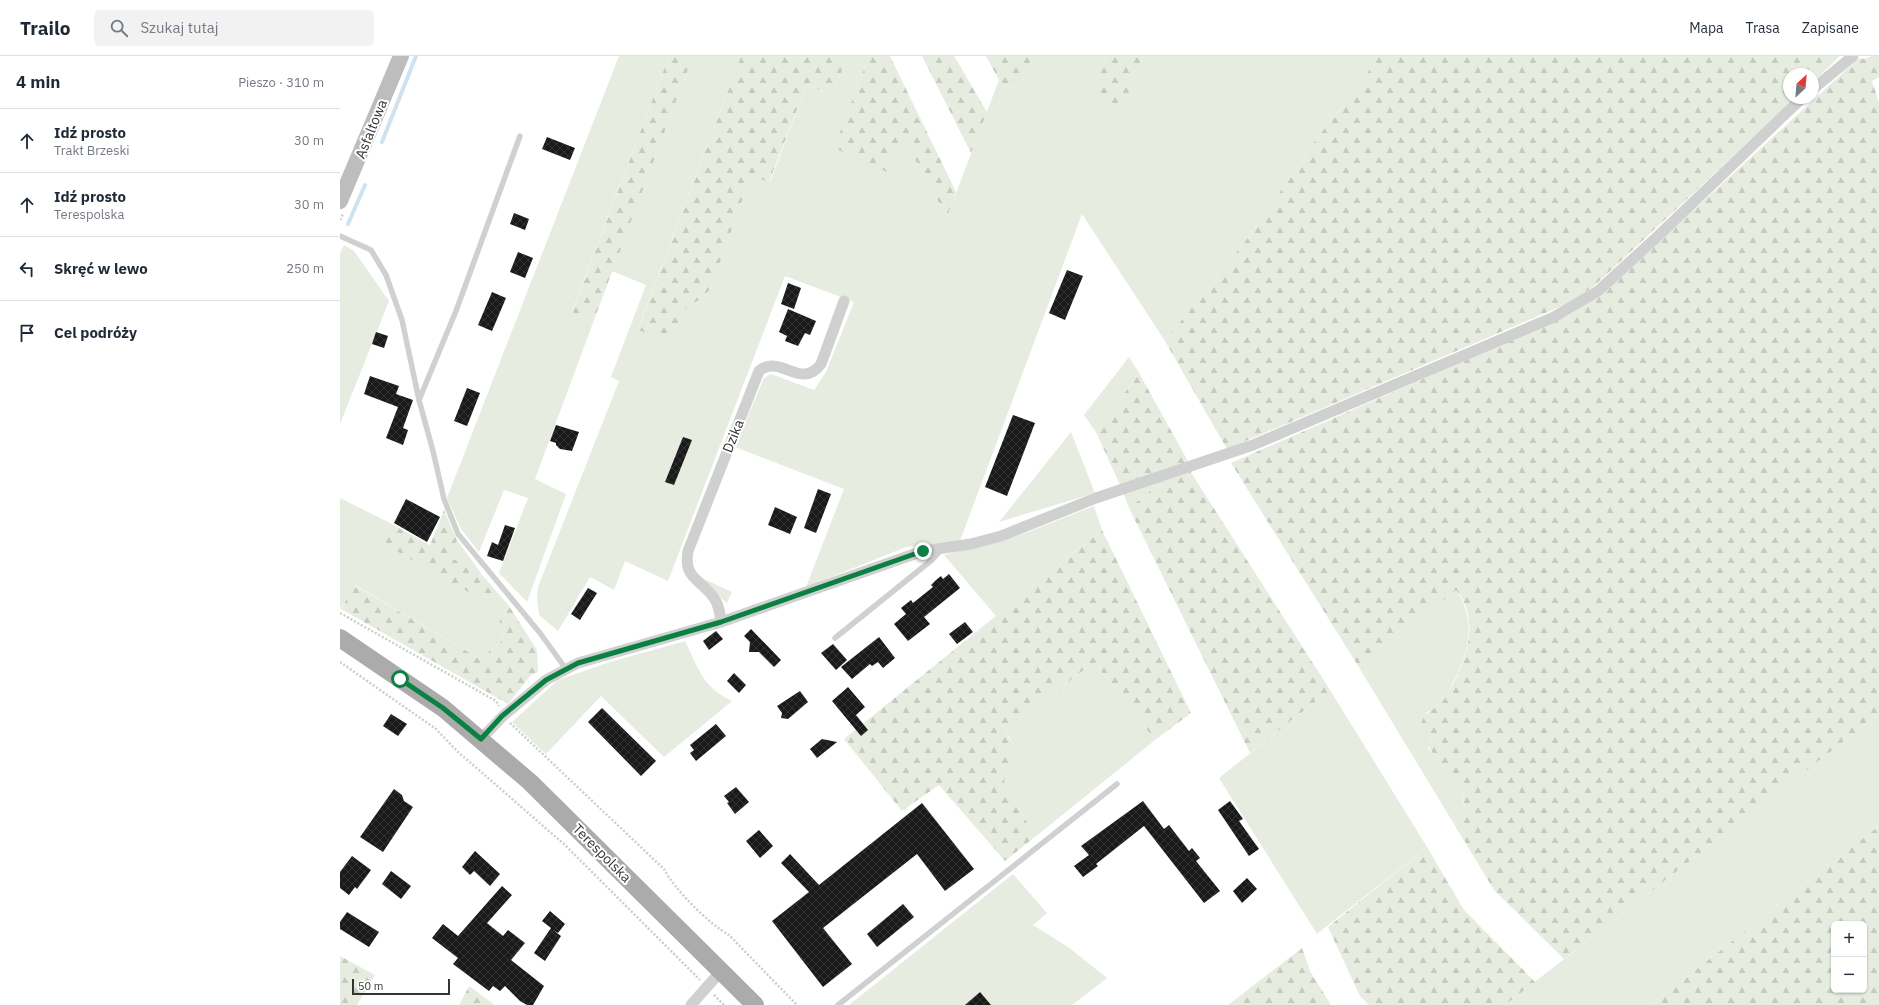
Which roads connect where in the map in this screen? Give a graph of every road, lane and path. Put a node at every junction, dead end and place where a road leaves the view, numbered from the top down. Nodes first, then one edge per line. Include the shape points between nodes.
1 (401, 56) edge
2 (1853, 56) edge
3 (1819, 84) edge
4 (1796, 104) edge
5 (520, 136) dead end
6 (340, 201) edge
7 (340, 236) edge
8 (844, 301) dead end
9 (419, 400) junction
10 (944, 547) junction
11 (340, 613) edge
12 (721, 622) junction
13 (340, 638) edge
14 (835, 638) dead end
15 (340, 662) edge
16 (566, 669) junction
17 (502, 716) junction
18 (481, 739) junction
19 (1117, 784) dead end
20 (721, 971) junction
21 (706, 987) junction
22 (692, 1005) edge
23 (724, 1005) edge
24 (755, 1005) edge
25 (797, 1005) edge
26 (838, 1005) edge

1 - 6 street, Asfaltowa
2 - 3 street
4 - 10 street via 1598,291 1554,317 1253,445 1096,498 1001,536 971,544
5 - 9 lane via 456,311
7 - 9 lane via 371,250 386,275 402,320
8 - 12 street, Dzika via 821,364 816,370 806,374 775,365 764,366 759,371 688,552 686,559 691,576 714,597
9 - 16 lane via 444,499 458,534 540,633
10 - 12 street via 923,551
10 - 14 lane via 933,559
11 - 17 path via 496,701
12 - 16 street via 578,663
13 - 18 main road, Terespolska via 443,708
15 - 21 path via 436,729 457,751 560,841
16 - 17 street via 546,680
17 - 18 street
17 - 25 path via 664,869 669,879 716,928 729,935
18 - 20 main road, Terespolska via 530,782
19 - 26 lane
20 - 21 street
20 - 24 main road, Terespolska
21 - 22 street
21 - 23 path

